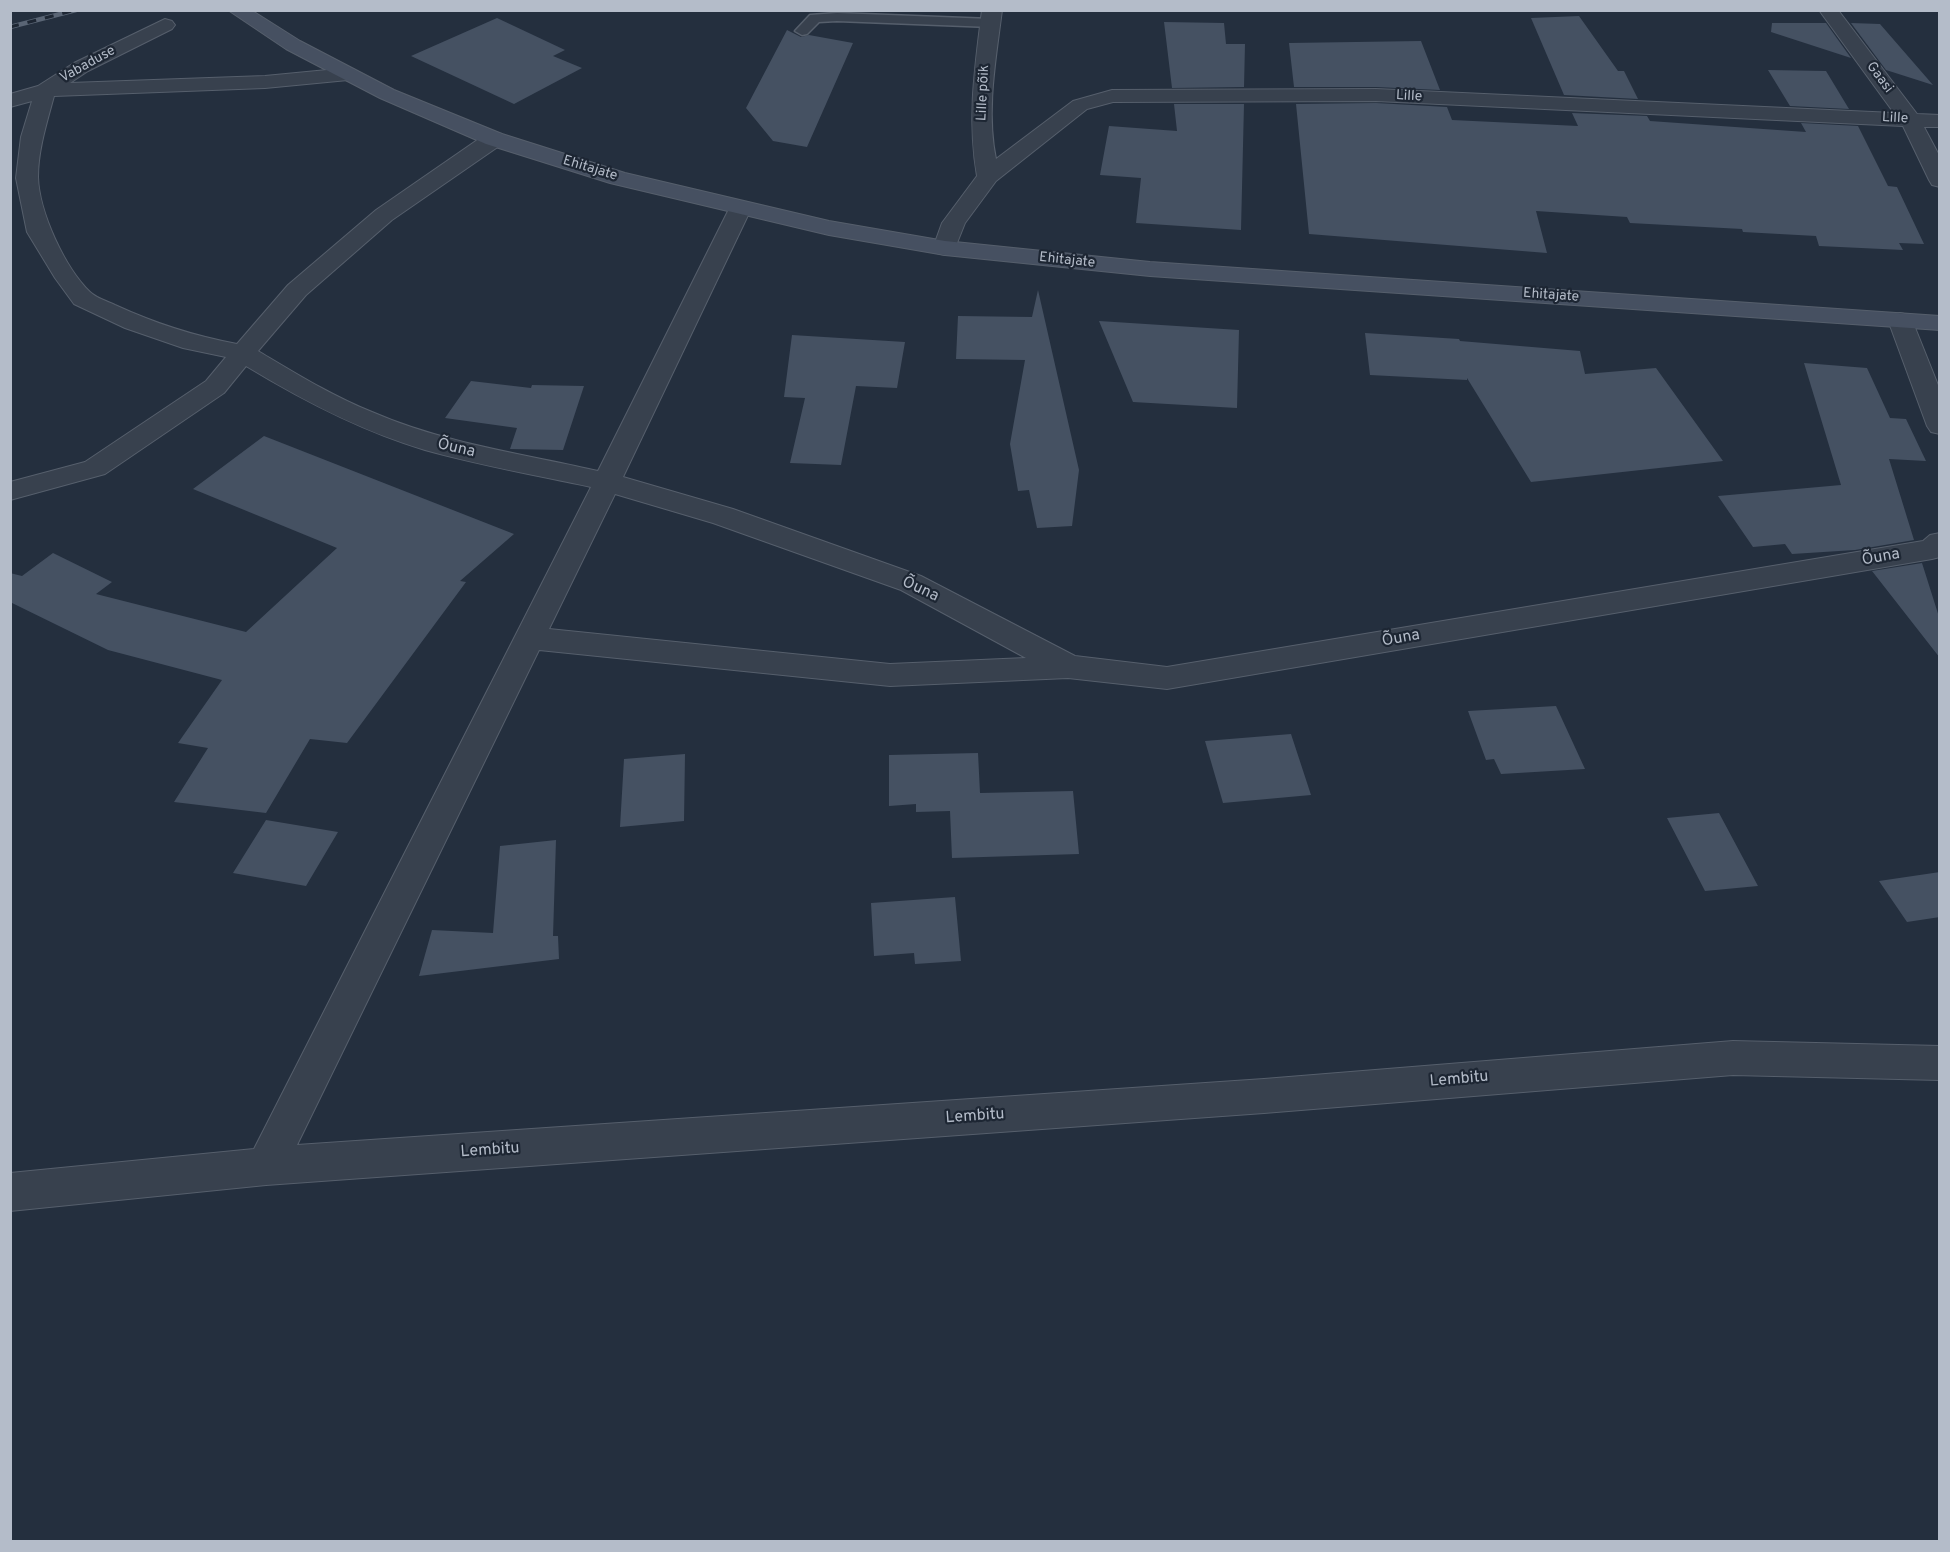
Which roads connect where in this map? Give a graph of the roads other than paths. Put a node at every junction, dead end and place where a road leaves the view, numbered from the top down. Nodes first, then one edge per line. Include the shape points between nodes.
1 (237, 10) edge
2 (1828, 10) edge
3 (992, 17) edge
4 (165, 25) dead end
5 (802, 31) dead end
6 (348, 74) junction
7 (45, 90) junction
8 (10, 101) edge
9 (1910, 119) junction
10 (1940, 121) edge
11 (494, 140) junction
12 (988, 176) junction
13 (1940, 180) edge
14 (740, 208) junction
15 (945, 248) junction
16 (1900, 320) junction
17 (1940, 323) edge
18 (243, 352) junction
19 (1940, 426) edge
20 (607, 482) junction
21 (10, 491) edge
22 (1940, 542) edge
23 (530, 638) junction
24 (1069, 667) junction
25 (1940, 1063) edge
26 (266, 1166) junction
27 (10, 1192) edge

1 - 6 street, Ehitajate
2 - 9 street, Gaasi
3 - 5 lane via 815,18
3 - 12 street, Lille põik via 982,89 982,144
4 - 7 street, Vabaduse via 81,67
6 - 7 street via 265,82
6 - 11 street, Ehitajate
7 - 8 street, Vabaduse
7 - 18 street via 32,137 27,178 39,232 63,273 83,299 134,323 192,342
9 - 10 street, Lille
9 - 12 street, Lille via 1376,95 1112,96 1080,105
9 - 13 street, Gaasi
11 - 14 street, Ehitajate via 618,178
11 - 18 street via 384,215 297,290
12 - 15 street, Lille via 954,223
14 - 15 street, Ehitajate
14 - 20 street
15 - 16 street, Ehitajate via 1150,269
16 - 17 street, Ehitajate
16 - 19 street
18 - 20 street, Õuna via 293,383 362,417 432,443
18 - 21 street via 214,387 94,468
20 - 23 street
20 - 24 street, Õuna via 723,516 911,583
22 - 24 street, Õuna via 1932,549 1167,678
23 - 24 street via 890,675
23 - 26 street
25 - 26 street, Lembitu via 1733,1058 1252,1097
26 - 27 street, Lembitu

